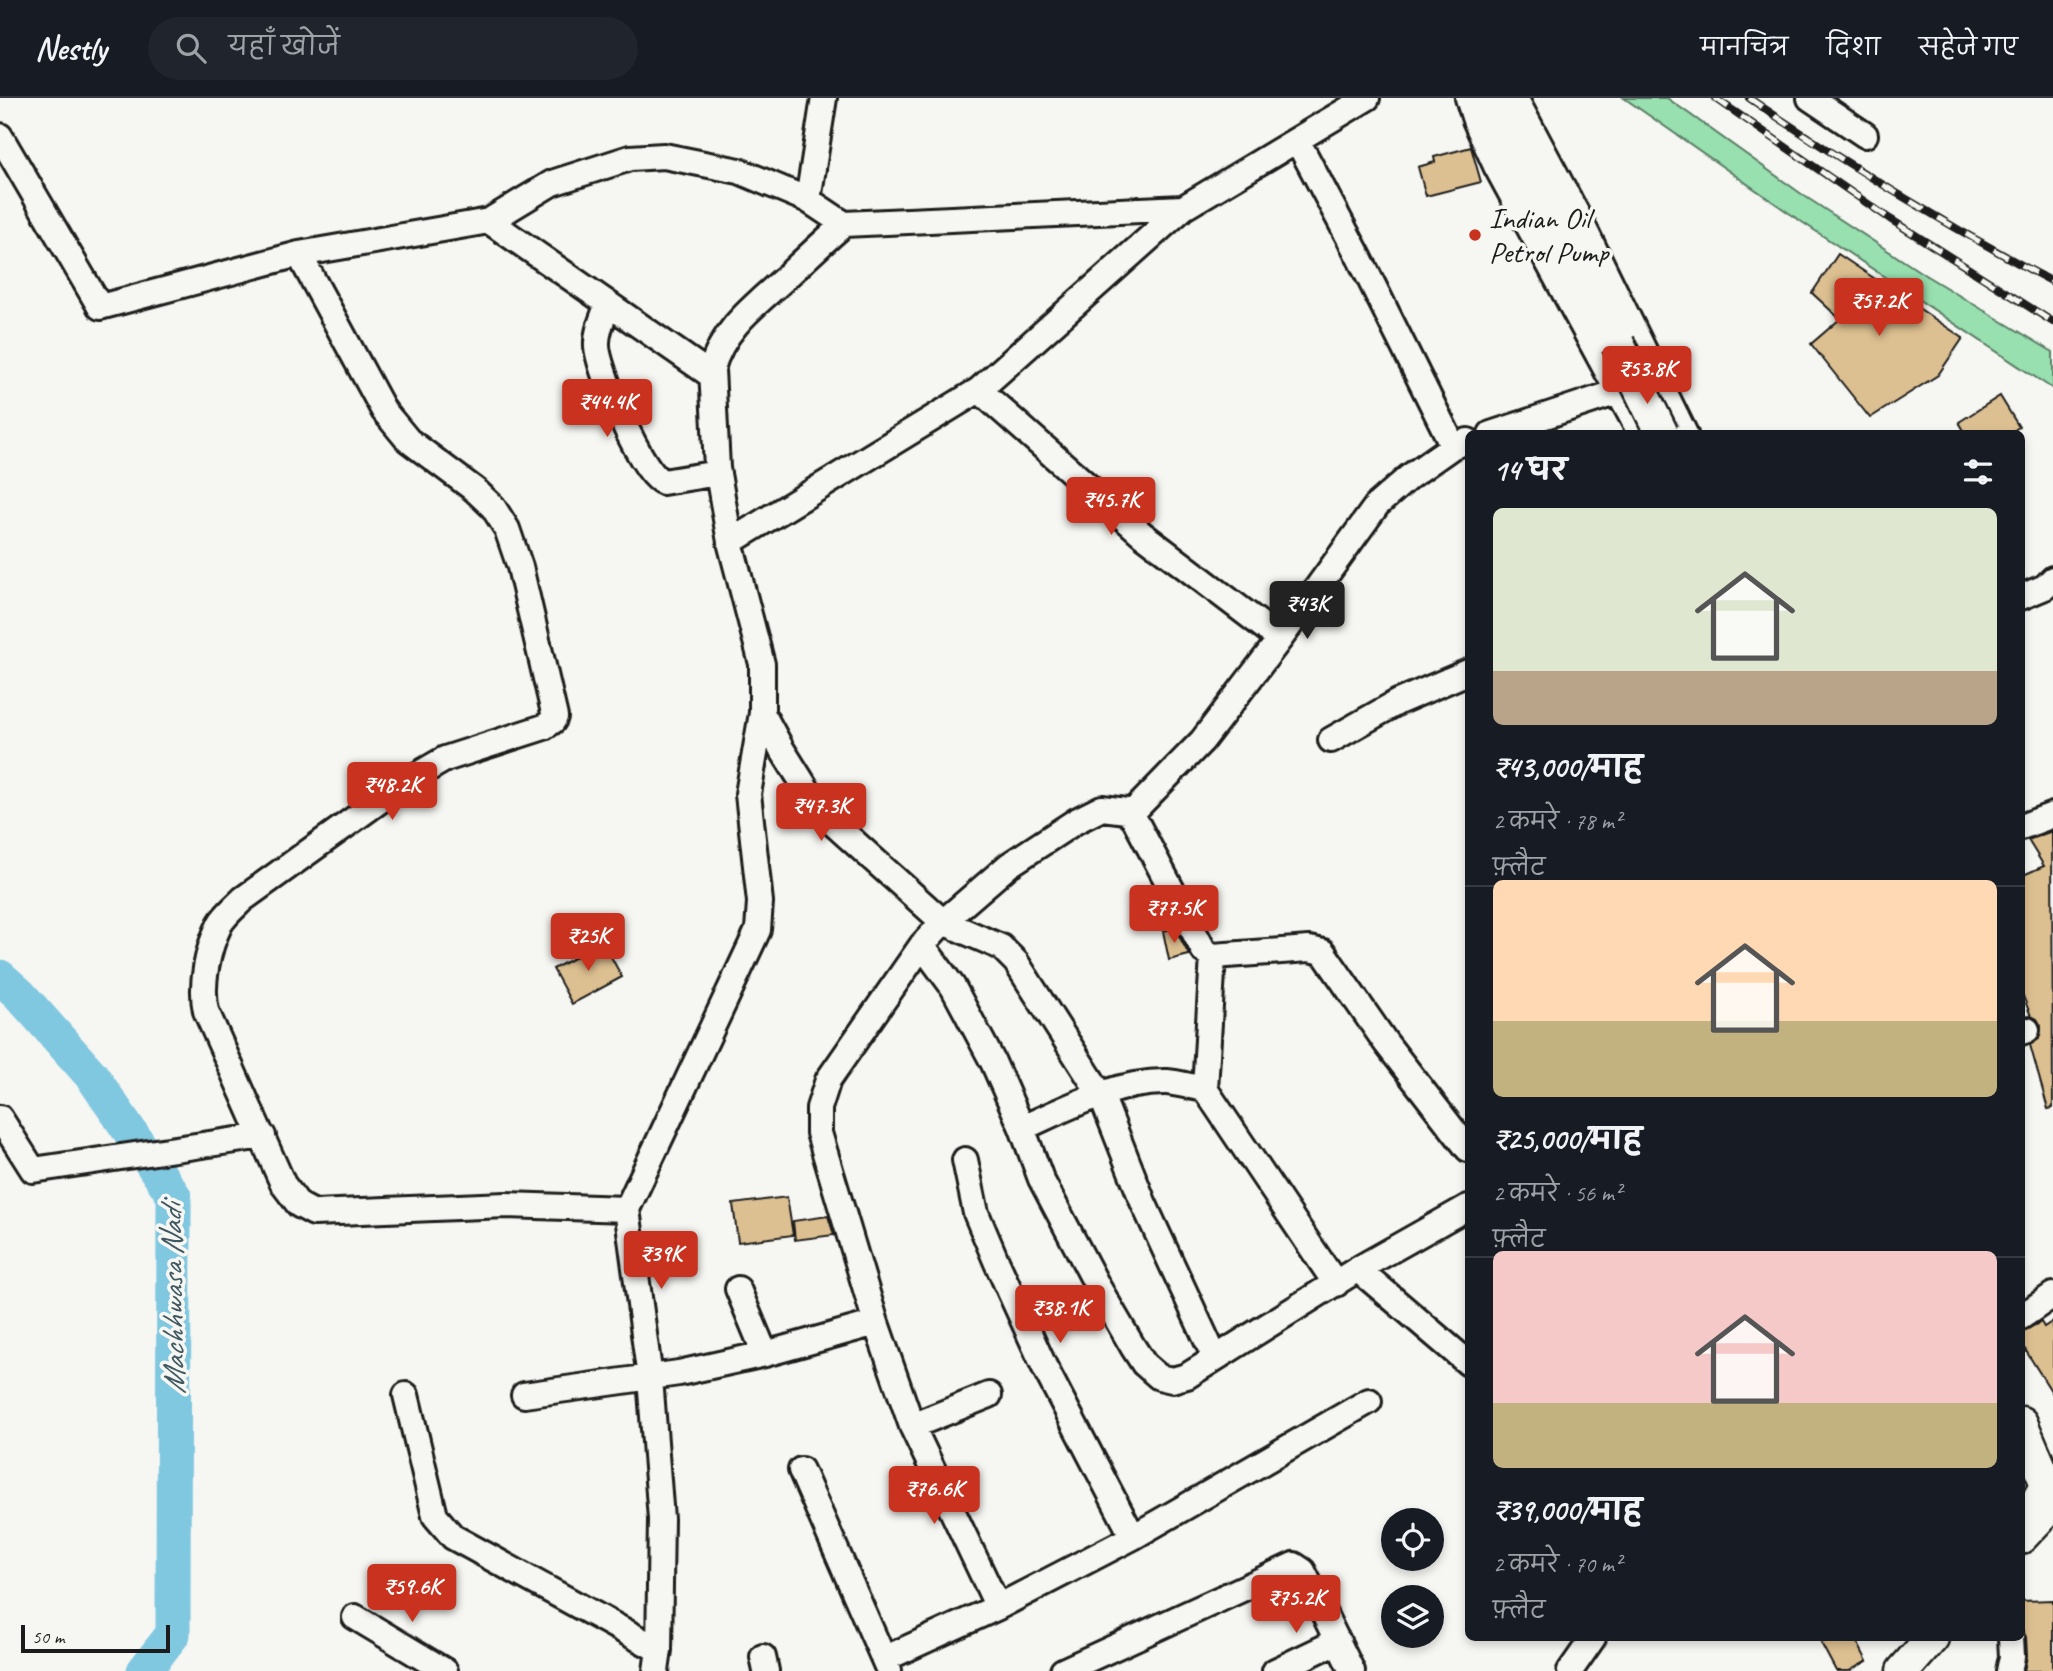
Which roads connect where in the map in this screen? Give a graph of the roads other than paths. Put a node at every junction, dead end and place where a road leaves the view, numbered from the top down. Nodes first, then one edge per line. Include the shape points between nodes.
1 (824, 98) edge
2 (1468, 98) edge
3 (1490, 98) edge
4 (1515, 98) edge
5 (1810, 98) edge
6 (1355, 100) edge
7 (1866, 135) dead end
8 (0, 136) edge
9 (1297, 140) junction
10 (808, 200) junction
11 (1183, 208) junction
12 (489, 221) junction
13 (844, 224) junction
14 (299, 254) junction
15 (607, 304) junction
16 (712, 376) junction
17 (1657, 377) junction
18 (979, 390) junction
19 (1619, 393) junction
20 (1503, 430) edge
21 (1639, 430) edge
22 (1660, 430) edge
23 (1683, 430) edge
24 (1460, 443) edge
25 (718, 472) junction
26 (730, 542) junction
27 (2053, 579) edge
28 (2025, 595) edge
29 (1280, 639) junction
30 (1465, 673) edge
31 (762, 713) junction
32 (1331, 740) dead end
33 (1130, 815) junction
34 (2053, 815) edge
35 (2025, 826) edge
36 (943, 922) junction
37 (922, 945) junction
38 (1213, 956) junction
39 (1205, 1089) junction
40 (1101, 1095) junction
41 (0, 1118) edge
42 (1022, 1128) junction
43 (262, 1136) junction
44 (1465, 1145) edge
45 (965, 1160) dead end
46 (627, 1209) junction
47 (1465, 1209) edge
48 (1358, 1269) junction
49 (1336, 1284) junction
50 (738, 1289) dead end
51 (2053, 1295) edge
52 (2025, 1314) edge
53 (876, 1324) junction
54 (765, 1354) junction
55 (1215, 1358) junction
56 (1465, 1360) edge
57 (650, 1378) junction
58 (405, 1395) dead end
59 (524, 1395) dead end
60 (989, 1395) dead end
61 (1369, 1401) dead end
62 (912, 1426) junction
63 (2025, 1438) edge
64 (801, 1470) dead end
65 (2044, 1510) edge
66 (1133, 1538) junction
67 (998, 1607) junction
68 (355, 1617) dead end
69 (1338, 1641) junction
70 (1591, 1641) edge
71 (1929, 1641) edge
72 (2011, 1641) edge
73 (657, 1661) edge
74 (887, 1665) edge
75 (445, 1671) edge
76 (1063, 1671) edge
77 (1275, 1671) edge
78 (1352, 1671) edge
79 (1570, 1671) edge
80 (1903, 1671) edge
81 (2009, 1671) edge

1 - 10 street
2 - 19 street via 1496,166
3 - 22 main road, bridge
4 - 17 street
5 - 7 street
6 - 9 street
8 - 14 street via 100,307
9 - 11 street
9 - 24 street
10 - 12 street via 739,171 664,156 630,158 552,183
10 - 13 street
11 - 13 street
11 - 18 street
12 - 14 street
12 - 15 street
13 - 16 street via 739,320 716,354
14 - 43 street via 384,411 408,440 493,507 507,529 556,712 544,727 445,759 407,781 243,899 221,922 211,947 203,998
15 - 16 street
15 - 25 street via 597,335 598,355 638,452 658,481
16 - 25 street
17 - 19 street
17 - 23 street
18 - 26 street
18 - 29 street via 1142,534
19 - 20 street
19 - 21 street
24 - 29 street via 1377,505
25 - 26 street
26 - 31 street via 762,664
27 - 28 street
29 - 33 street via 1202,741
30 - 32 street via 1398,702
31 - 36 street via 811,796 834,824
31 - 46 street via 748,794 760,902 758,930
33 - 36 street via 1102,808 1087,814 1009,865
33 - 38 street via 1204,951
34 - 35 street
36 - 37 street
36 - 40 street via 1001,947 1016,962
37 - 42 street via 953,987
37 - 53 street via 828,1080 819,1108 819,1133
38 - 39 street
38 - 44 street via 1308,949 1323,952
39 - 40 street via 1168,1082 1136,1084
39 - 49 street
40 - 42 street
40 - 55 street via 1143,1202
41 - 43 street via 33,1170
42 - 55 street via 1067,1230 1144,1364 1159,1377 1172,1380
43 - 46 street via 284,1184 299,1205 314,1213 506,1205
45 - 66 street via 976,1213 997,1264
46 - 57 street
47 - 48 street
48 - 49 street
48 - 56 street
49 - 55 street
50 - 54 street
51 - 52 street
53 - 54 street
53 - 62 street
54 - 57 street
57 - 59 street
57 - 73 street via 661,1519
58 - 73 street via 431,1502 442,1526
60 - 62 street
61 - 66 street
62 - 67 street
63 - 65 main road
64 - 74 street
66 - 67 street
67 - 74 street
68 - 75 street
69 - 76 street via 1303,1571 1292,1565
69 - 77 street
69 - 78 street
70 - 79 street
71 - 80 main road
72 - 81 street

